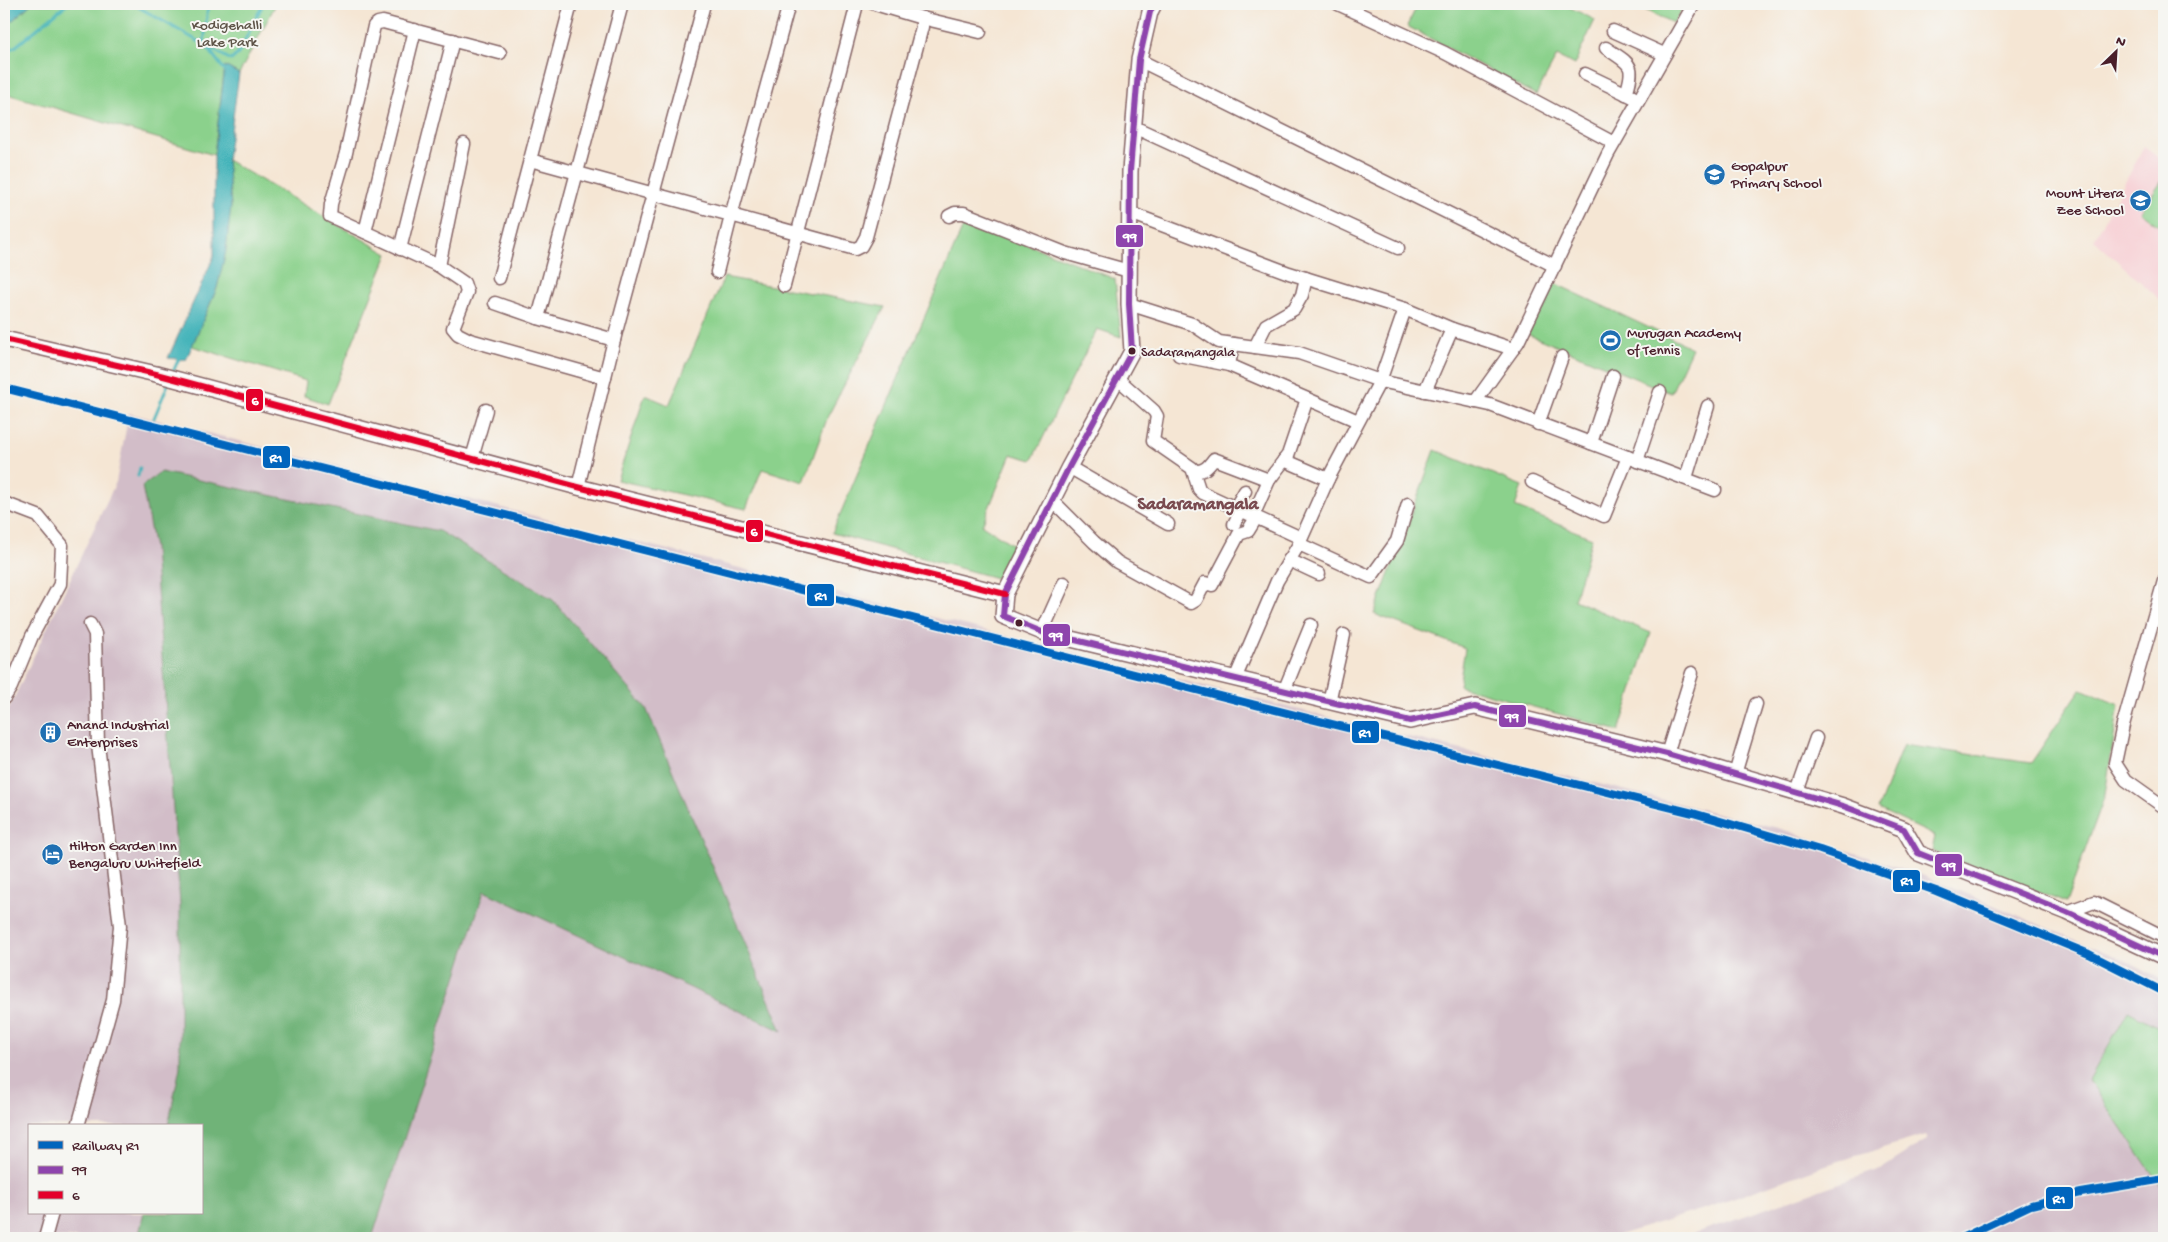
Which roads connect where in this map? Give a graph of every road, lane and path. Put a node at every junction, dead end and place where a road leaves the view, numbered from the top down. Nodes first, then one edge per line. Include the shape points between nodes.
1 (571, 4) edge
2 (622, 4) edge
3 (704, 4) edge
4 (789, 4) edge
5 (857, 4) edge
6 (1154, 4) edge
7 (1338, 4) edge
8 (1694, 4) edge
9 (882, 5) edge
10 (922, 18) junction
11 (415, 30) junction
12 (1613, 31) dead end
13 (980, 32) dead end
14 (453, 40) junction
15 (1606, 48) dead end
16 (500, 53) dead end
17 (1664, 54) junction
18 (1139, 60) junction
19 (1585, 74) dead end
20 (1632, 97) junction
21 (1134, 126) junction
22 (1614, 143) junction
23 (464, 144) dead end
24 (530, 160) junction
25 (576, 173) junction
26 (653, 195) junction
27 (1130, 212) junction
28 (731, 216) junction
29 (949, 216) dead end
30 (365, 232) junction
31 (797, 234) junction
32 (1398, 248) dead end
33 (400, 249) junction
34 (439, 266) junction
35 (1555, 266) junction
36 (1130, 270) junction
37 (717, 272) dead end
38 (499, 278) dead end
39 (1306, 278) junction
40 (784, 286) dead end
41 (495, 303) dead end
42 (1129, 304) junction
43 (1404, 309) junction
44 (538, 318) junction
45 (1452, 329) junction
46 (4, 339) edge
47 (614, 340) junction
48 (1233, 344) junction
49 (1254, 348) junction
50 (1513, 349) junction
51 (1179, 355) dead end
52 (1562, 357) dead end
53 (1229, 365) junction
54 (1613, 376) dead end
55 (605, 378) junction
56 (1117, 378) junction
57 (1380, 381) junction
58 (1425, 391) junction
59 (1660, 392) dead end
60 (1307, 399) junction
61 (1475, 402) junction
62 (1708, 406) dead end
63 (486, 410) dead end
64 (1358, 421) junction
65 (1538, 424) junction
66 (1590, 443) junction
67 (472, 458) junction
68 (1633, 459) junction
69 (1284, 460) junction
70 (1069, 467) junction
71 (1194, 471) junction
72 (1686, 478) junction
73 (1328, 479) junction
74 (1269, 480) junction
75 (1532, 482) dead end
76 (578, 487) junction
77 (1715, 490) dead end
78 (1244, 491) dead end
79 (1052, 500) junction
80 (4, 502) edge
81 (1408, 504) dead end
82 (1246, 513) junction
83 (1168, 524) dead end
84 (1234, 524) dead end
85 (1300, 541) junction
86 (1289, 560) junction
87 (1320, 574) dead end
88 (2164, 581) edge
89 (1064, 583) dead end
90 (1004, 594) junction
91 (90, 624) dead end
92 (1311, 625) dead end
93 (1042, 632) junction
94 (1344, 635) dead end
95 (1692, 672) dead end
96 (1235, 679) junction
97 (1284, 691) junction
98 (4, 698) edge
99 (1329, 702) junction
100 (1756, 704) dead end
101 (1816, 738) dead end
102 (1667, 754) junction
103 (1735, 774) junction
104 (1798, 792) junction
105 (2164, 807) edge
106 (2067, 912) junction
107 (2164, 937) edge
108 (2164, 956) edge
109 (79, 1124) edge
110 (52, 1214) edge
111 (45, 1238) edge

1 - 24 street
2 - 25 street
3 - 26 street
4 - 28 street
5 - 31 street
6 - 18 street
7 - 22 street via 1445,53
8 - 17 street
9 - 10 street
10 - 13 street
10 - 31 street via 861,246 855,249
11 - 14 street
11 - 30 street
11 - 30 street via 383,22 374,26 330,216
12 - 17 street
14 - 16 street
14 - 33 street
15 - 20 street via 1632,69
17 - 20 street
18 - 21 street
18 - 35 street
19 - 20 street
20 - 22 street
21 - 27 street
21 - 32 street
22 - 35 street
23 - 34 street
24 - 25 street
24 - 38 street
25 - 26 street
25 - 44 street
26 - 28 street
26 - 47 street
27 - 36 street
27 - 39 street
28 - 31 street
28 - 37 street
29 - 36 street via 964,213 1074,257
30 - 33 street
31 - 40 street
33 - 34 street
34 - 55 street via 464,283 466,292 453,328 458,334
35 - 50 street
36 - 42 street
39 - 43 street
39 - 49 street via 1302,295 1294,308 1266,325
41 - 44 street
42 - 48 street via 1192,324 1219,342
42 - 56 street via 1132,351
43 - 45 street
43 - 57 street
44 - 47 street
45 - 50 street
45 - 58 street
46 - 67 street via 170,378
47 - 55 street
48 - 49 street
48 - 53 street
49 - 57 street via 1299,353
50 - 61 street
51 - 53 street
52 - 65 street
53 - 60 street
54 - 66 street
55 - 76 street
56 - 70 street
56 - 71 street via 1154,411 1153,441
57 - 58 street
57 - 64 street
58 - 61 street
59 - 68 street
60 - 64 street
60 - 69 street
61 - 65 street
62 - 72 street
63 - 67 street
64 - 73 street
65 - 66 street
66 - 68 street
67 - 76 street
68 - 72 street
68 - 75 street via 1604,516
69 - 73 street
69 - 74 street
70 - 79 street
70 - 83 street
71 - 74 street via 1206,469 1214,459
71 - 82 street via 1203,493
72 - 77 street
73 - 85 street
74 - 82 street
76 - 90 street
78 - 82 street
79 - 82 street via 1117,562 1191,603 1205,584 1212,585 1239,534 1248,531
79 - 90 street
80 - 98 street via 38,516 62,545 60,584
81 - 85 street via 1397,541 1372,577
82 - 84 street
82 - 85 street
85 - 86 street
86 - 87 street
86 - 96 street via 1257,624
88 - 105 street via 2114,763 2126,780
89 - 93 street
90 - 93 street via 1003,616
91 - 109 street via 95,634 98,744 120,926 113,1000
92 - 97 street
93 - 96 street
94 - 99 street
95 - 102 street
96 - 97 street
97 - 99 street
99 - 102 street via 1410,721 1475,707
100 - 103 street
101 - 104 street
102 - 103 street
103 - 104 street
104 - 106 street via 1904,830 1918,854
106 - 107 street via 2094,902
106 - 108 street
110 - 111 street

